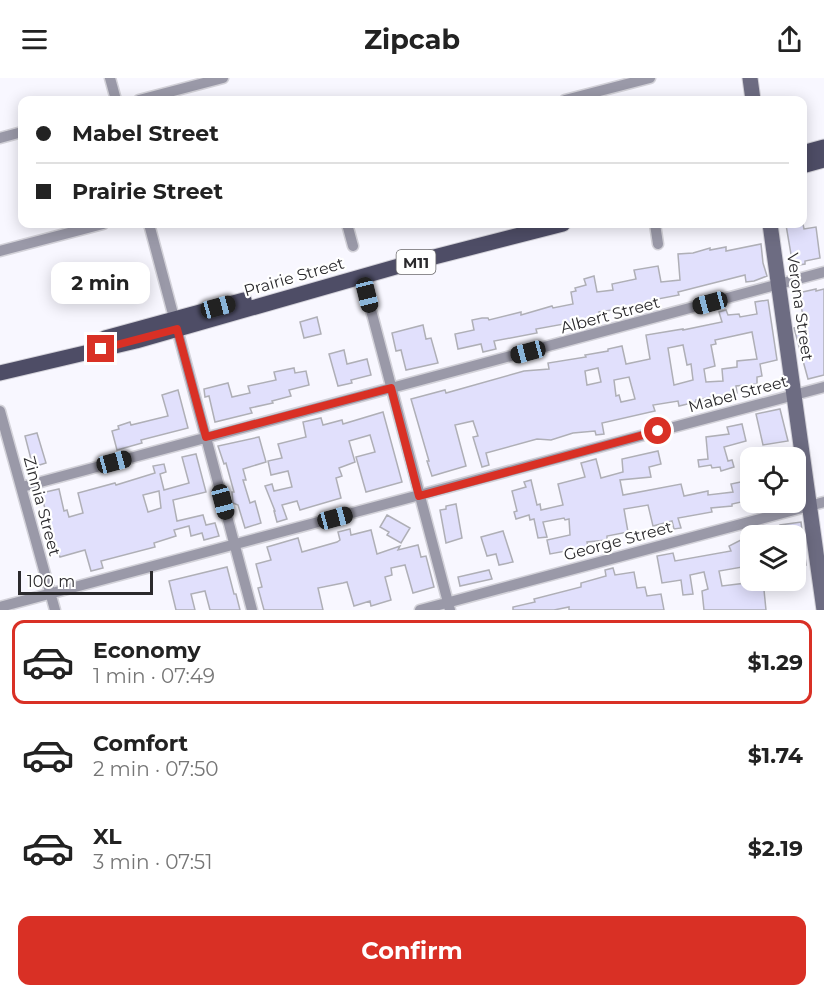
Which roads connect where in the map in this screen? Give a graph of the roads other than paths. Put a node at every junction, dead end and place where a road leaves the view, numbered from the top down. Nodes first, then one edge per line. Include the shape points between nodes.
1 (110, 78) edge
2 (223, 78) edge
3 (650, 78) edge
4 (750, 78) edge
5 (115, 96) edge
6 (154, 96) edge
7 (580, 96) edge
8 (752, 96) edge
9 (18, 133) edge
10 (0, 138) edge
11 (824, 147) edge
12 (807, 152) edge
13 (824, 160) edge
14 (807, 165) edge
15 (88, 228) edge
16 (150, 228) edge
17 (348, 228) edge
18 (516, 228) edge
19 (547, 228) edge
20 (656, 228) edge
21 (771, 228) edge
22 (658, 244) dead end
23 (353, 246) dead end
24 (0, 251) edge
25 (824, 272) edge
26 (778, 285) junction
27 (367, 295) dead end
28 (176, 324) junction
29 (0, 365) edge
30 (0, 373) edge
31 (824, 387) edge
32 (391, 388) junction
33 (794, 395) junction
34 (0, 411) edge
35 (206, 437) junction
36 (21, 487) junction
37 (419, 496) junction
38 (817, 504) edge
39 (235, 545) junction
40 (50, 594) junction
41 (449, 606) edge
42 (0, 607) edge
43 (55, 610) edge
44 (252, 610) edge
45 (420, 610) edge
46 (824, 610) edge

1 - 5 street
2 - 6 street
3 - 7 street
4 - 8 main road
9 - 10 street
11 - 12 main road
13 - 14 main road
15 - 24 street
16 - 28 street
17 - 23 street
18 - 28 main road, Prairie Street / M11
19 - 28 main road, Prairie Street / M11
20 - 22 street
21 - 26 main road, Verona Street
25 - 26 street, Albert Street
26 - 32 street, Albert Street
26 - 33 main road, Verona Street
27 - 32 street
28 - 29 main road, Prairie Street / M11
28 - 30 main road, Prairie Street / M11
28 - 35 street
31 - 33 street, Mabel Street
32 - 35 street, Albert Street
32 - 37 street
33 - 37 street, Mabel Street
33 - 38 main road, Verona Street
34 - 36 street, Zinnia Street
35 - 36 street, Albert Street
35 - 39 street
36 - 40 street, Zinnia Street
37 - 39 street, Mabel Street
37 - 41 street
38 - 41 street, George Street
38 - 46 main road, Verona Street
39 - 40 street, Mabel Street
39 - 44 street
40 - 42 street, Mabel Street
40 - 43 street, Zinnia Street
41 - 45 street, George Street

